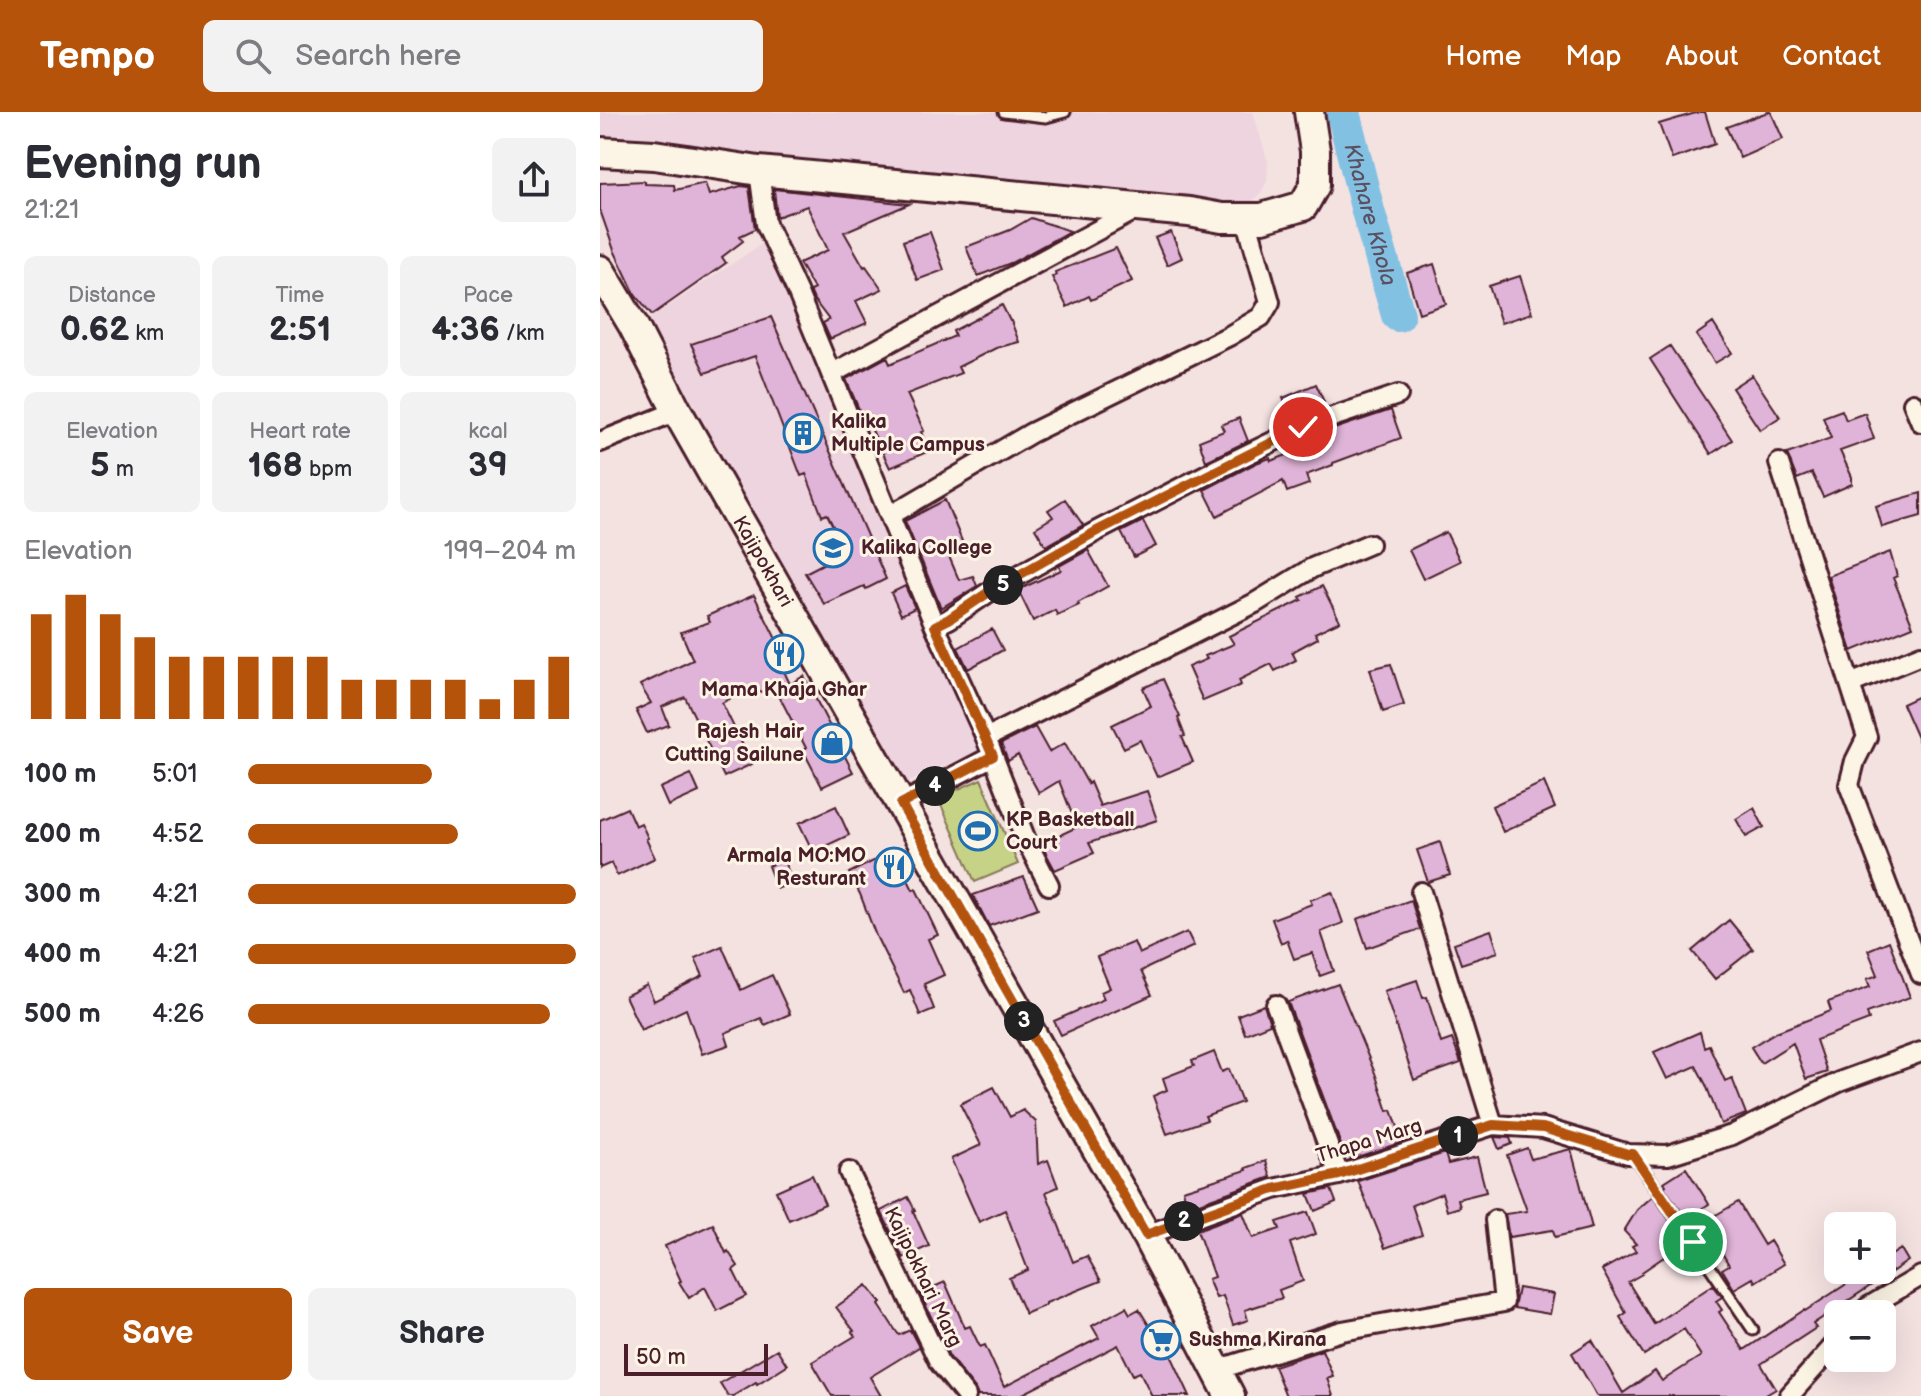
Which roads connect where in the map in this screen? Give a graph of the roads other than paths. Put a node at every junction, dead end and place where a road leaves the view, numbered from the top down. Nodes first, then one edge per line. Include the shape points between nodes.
1 (1004, 112) edge
2 (1065, 112) edge
3 (1309, 112) edge
4 (600, 152) edge
5 (759, 171) junction
6 (1139, 208) junction
7 (1246, 218) junction
8 (600, 270) edge
9 (831, 374) junction
10 (1398, 395) dead end
11 (1913, 403) dead end
12 (677, 411) junction
13 (1921, 422) edge
14 (600, 442) edge
15 (1779, 463) dead end
16 (891, 515) junction
17 (1369, 544) dead end
18 (935, 626) junction
19 (1921, 655) edge
20 (1850, 684) junction
21 (989, 747) junction
22 (901, 804) junction
23 (1049, 885) dead end
24 (1421, 892) dead end
25 (1921, 974) edge
26 (1276, 1005) dead end
27 (1921, 1052) edge
28 (1493, 1125) junction
29 (1633, 1154) junction
30 (849, 1172) dead end
31 (1339, 1175) junction
32 (1495, 1220) dead end
33 (1146, 1235) junction
34 (1921, 1276) edge
35 (1880, 1300) edge
36 (1753, 1330) dead end
37 (1824, 1357) edge
38 (1216, 1370) junction
39 (966, 1396) edge
40 (1230, 1396) edge
41 (1789, 1396) edge

1 - 2 lane via 1046,117
3 - 7 main road via 1315,185 1303,206
4 - 5 main road
5 - 6 main road
5 - 9 street via 766,224
6 - 7 main road
6 - 9 street
7 - 16 street via 1270,302 1261,317 1031,433
8 - 12 main road, Kajipokhari
9 - 16 street
10 - 18 street via 1303,427 1233,461 1097,531
11 - 13 street
12 - 14 street
12 - 22 main road, Kajipokhari
15 - 20 street
16 - 18 street
17 - 21 street via 1312,568
18 - 21 street
19 - 20 street
20 - 25 street via 1867,737 1849,785
21 - 22 street
21 - 23 street
22 - 33 main road, Kajipokhari
24 - 28 street
26 - 31 street
27 - 29 street, Thapa Marg via 1839,1082 1732,1135 1668,1155
28 - 29 street, Thapa Marg via 1543,1128
28 - 31 street, Thapa Marg
29 - 36 lane
30 - 39 street, Kajipokhari Marg via 939,1362
31 - 33 street, Thapa Marg via 1274,1189
32 - 38 street via 1504,1302 1342,1331
33 - 38 main road, Kajipokhari
34 - 35 street
37 - 41 street
38 - 40 main road, Kajipokhari

